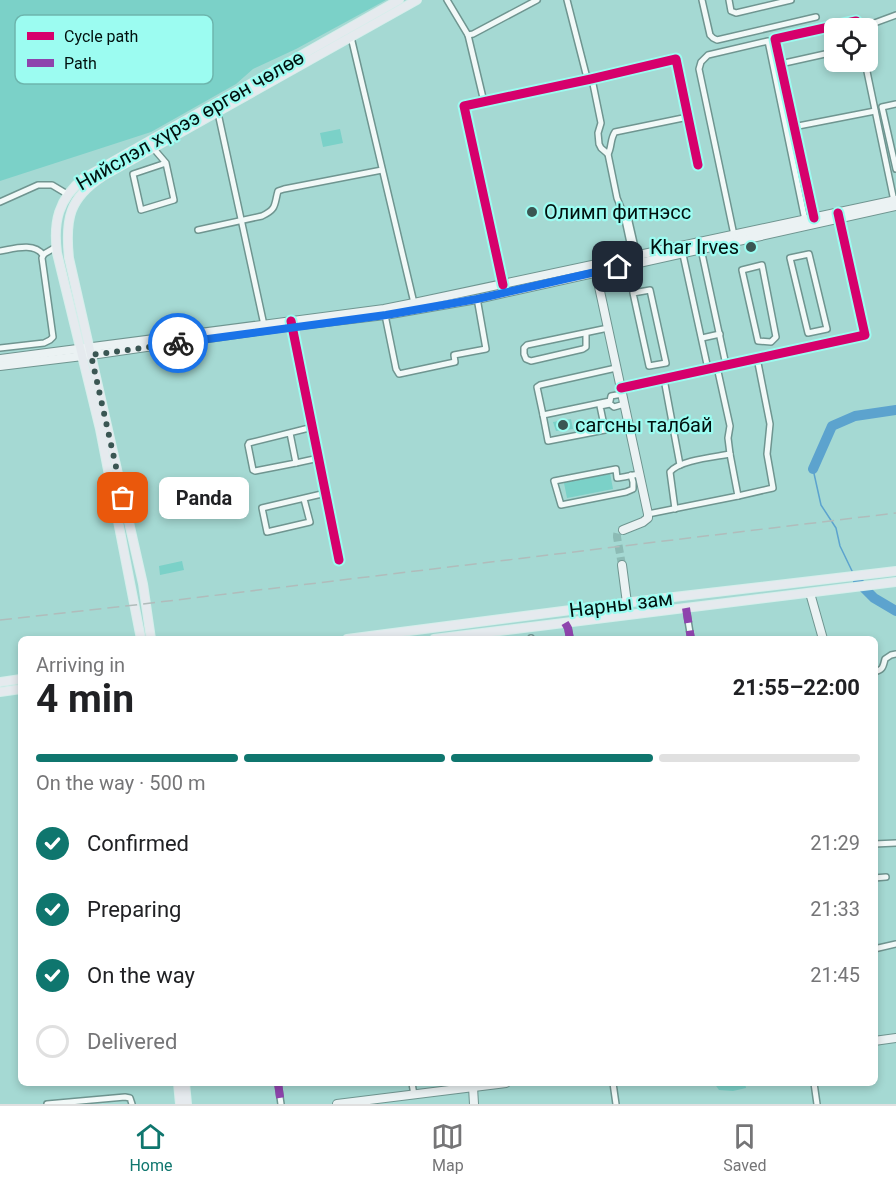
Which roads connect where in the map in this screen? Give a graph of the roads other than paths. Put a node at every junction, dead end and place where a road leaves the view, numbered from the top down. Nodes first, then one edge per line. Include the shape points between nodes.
1 (399, 0) edge
2 (417, 0) edge
3 (447, 0) edge
4 (537, 0) edge
5 (567, 0) edge
6 (702, 0) edge
7 (729, 0) edge
8 (791, 0) edge
9 (896, 15) edge
10 (816, 17) dead end
11 (878, 22) edge
12 (824, 28) edge
13 (468, 35) junction
14 (351, 37) junction
15 (824, 54) edge
16 (780, 64) junction
17 (867, 72) edge
18 (591, 79) junction
19 (484, 102) junction
20 (896, 104) edge
21 (221, 107) junction
22 (875, 111) junction
23 (688, 117) junction
24 (793, 127) junction
25 (154, 149) junction
26 (608, 154) junction
27 (166, 163) junction
28 (698, 165) dead end
29 (896, 169) edge
30 (382, 170) junction
31 (68, 194) junction
32 (0, 202) edge
33 (895, 202) edge
34 (838, 216) junction
35 (809, 219) junction
36 (240, 220) junction
37 (198, 230) dead end
38 (734, 235) junction
39 (56, 247) junction
40 (701, 249) junction
41 (0, 250) edge
42 (682, 250) junction
43 (43, 255) junction
44 (635, 257) junction
45 (596, 269) junction
46 (503, 285) junction
47 (476, 295) junction
48 (414, 303) junction
49 (386, 315) junction
50 (291, 324) junction
51 (264, 325) junction
52 (608, 328) junction
53 (816, 331) junction
54 (586, 333) junction
55 (720, 334) junction
56 (702, 338) junction
57 (771, 342) junction
58 (820, 345) junction
59 (0, 348) edge
60 (90, 352) junction
61 (80, 353) junction
62 (774, 354) junction
63 (757, 358) junction
64 (0, 359) edge
65 (657, 365) junction
66 (726, 365) junction
67 (0, 366) edge
68 (717, 367) junction
69 (616, 368) junction
70 (708, 369) junction
71 (662, 379) junction
72 (621, 391) junction
73 (624, 403) junction
74 (543, 416) junction
75 (313, 427) junction
76 (290, 433) junction
77 (730, 454) junction
78 (319, 458) junction
79 (296, 463) junction
80 (680, 465) junction
81 (636, 475) junction
82 (327, 493) junction
83 (738, 496) junction
84 (304, 499) junction
85 (675, 509) junction
86 (648, 514) junction
87 (623, 530) dead end
88 (339, 560) dead end
89 (623, 565) tunnel mouth
90 (896, 571) edge
91 (896, 582) edge
92 (810, 593) junction
93 (681, 596) junction
94 (629, 602) junction
95 (685, 608) junction
96 (565, 623) junction
97 (140, 636) edge
98 (151, 636) edge
99 (399, 636) edge
100 (459, 636) edge
101 (569, 636) edge
102 (690, 636) edge
103 (822, 636) edge
104 (896, 654) edge
105 (878, 671) edge
106 (18, 679) edge
107 (0, 682) edge
108 (18, 689) edge
109 (0, 692) edge
110 (896, 843) edge
111 (878, 844) edge
112 (886, 877) dead end
113 (878, 878) edge
114 (896, 944) edge
115 (878, 948) edge
116 (896, 1038) edge
117 (878, 1040) edge
118 (178, 1086) edge
119 (185, 1086) edge
120 (278, 1086) edge
121 (412, 1086) edge
122 (486, 1086) edge
123 (614, 1086) edge
124 (814, 1086) edge
125 (473, 1088) junction
126 (414, 1095) junction
127 (47, 1104) edge
128 (132, 1104) edge
129 (180, 1104) edge
130 (187, 1104) edge
131 (281, 1104) edge
132 (337, 1104) edge
133 (474, 1104) edge
134 (616, 1104) edge
135 (817, 1104) edge

1 - 21 main road, Нийслэл хүрээ өргөн чөлөө
2 - 14 main road, Нийслэл хүрээ өргөн чөлөө
3 - 13 street
4 - 13 street
5 - 18 street via 586,74
6 - 10 street via 710,35 717,40
7 - 8 street via 731,11 736,13
9 - 11 street
12 - 16 street via 775,39
13 - 19 street
14 - 21 main road, Нийслэл хүрээ өргөн чөлөө
14 - 30 street
15 - 16 street
16 - 24 street
17 - 22 street
18 - 19 street
18 - 23 street via 676,59
18 - 26 street via 601,123 598,144
19 - 46 street via 464,106
20 - 29 street via 882,107
21 - 25 main road, Нийслэл хүрээ өргөн чөлөө
21 - 31 main road, Нийслэл хүрээ өргөн чөлөө via 84,178
21 - 36 street
22 - 24 street
22 - 33 street
23 - 26 street via 615,132
23 - 28 street
24 - 35 street
25 - 27 street
25 - 60 main road, Нийслэл хүрээ өргөн чөлөө via 92,183 78,199 69,219 69,258
26 - 44 street via 617,198 627,214
27 - 27 street via 174,200 141,210 133,174
30 - 36 street via 278,191 270,212
30 - 48 street
31 - 32 street via 52,185 38,185
31 - 39 main road, Нийслэл хүрээ өргөн чөлөө via 58,215
33 - 34 main road
34 - 35 main road
34 - 40 main road
34 - 58 street via 865,335
35 - 38 main road
35 - 38 street via 768,42 708,55 699,69
36 - 37 street
36 - 51 street
38 - 42 main road
39 - 43 street
39 - 61 main road, Нийслэл хүрээ өргөн чөлөө
40 - 42 main road
40 - 55 street
41 - 43 street via 30,247
42 - 44 main road
42 - 45 main road
42 - 56 street
43 - 59 street via 52,338 44,343
44 - 45 main road
45 - 46 main road
45 - 47 main road
45 - 52 main road
46 - 47 main road
47 - 48 main road
47 - 49 main road
47 - 49 street via 486,349 454,355 455,362 399,374
48 - 50 main road
49 - 50 main road
50 - 51 main road
50 - 60 main road
50 - 75 street
51 - 60 main road
52 - 54 street
52 - 69 main road
53 - 53 street via 808,333 790,258 809,254 827,329
53 - 58 street
54 - 54 street via 527,345 524,354 531,361 583,349
55 - 56 street
55 - 66 street
56 - 70 street
57 - 57 street via 759,341 742,270 762,265 776,337
57 - 62 street
58 - 62 street
60 - 61 main road
60 - 98 main road, Нийслэл хүрээ өргөн чөлөө via 143,584
61 - 64 main road
61 - 67 main road
61 - 97 main road, Нийслэл хүрээ өргөн чөлөө via 100,429
62 - 63 street
63 - 66 street
63 - 83 street via 770,424 767,454 773,488
65 - 65 street via 666,363 650,290 633,293 649,366
65 - 71 street
66 - 68 street
68 - 70 street
68 - 77 street via 730,426
69 - 72 main road
69 - 74 street via 540,385 537,387
70 - 71 street
71 - 72 street
71 - 80 street
72 - 73 main road
72 - 74 street via 611,396 610,401
73 - 74 street via 600,406 605,430 548,441
73 - 81 main road
75 - 76 street
75 - 78 street
76 - 79 street
76 - 79 street via 248,445 255,471
77 - 80 street
77 - 83 street
78 - 79 street
78 - 82 street
80 - 85 street via 670,472
81 - 81 street via 633,489 626,492 561,505 554,481 616,469 617,478
81 - 86 main road
82 - 84 street
82 - 88 street
83 - 85 street
84 - 84 street via 262,508 267,532 310,522
85 - 86 street
86 - 87 main road via 643,522
89 - 94 main road
90 - 93 main road, Нарны зам
91 - 92 main road, Нарны зам
92 - 95 main road, Нарны зам
92 - 103 main road
93 - 94 main road, Нарны зам
93 - 95 main road
94 - 99 main road, Нарны зам
95 - 96 main road, Нарны зам
95 - 102 street
96 - 100 main road, Нарны зам
96 - 101 street
104 - 105 street via 885,659
106 - 107 main road
108 - 109 main road
110 - 111 street
112 - 113 street
114 - 115 street
116 - 117 main road
118 - 129 main road
119 - 130 main road
120 - 131 street
121 - 126 street
122 - 125 main road
123 - 134 street
124 - 135 street
125 - 126 main road
125 - 133 main road
126 - 132 main road
127 - 128 street via 125,1097

